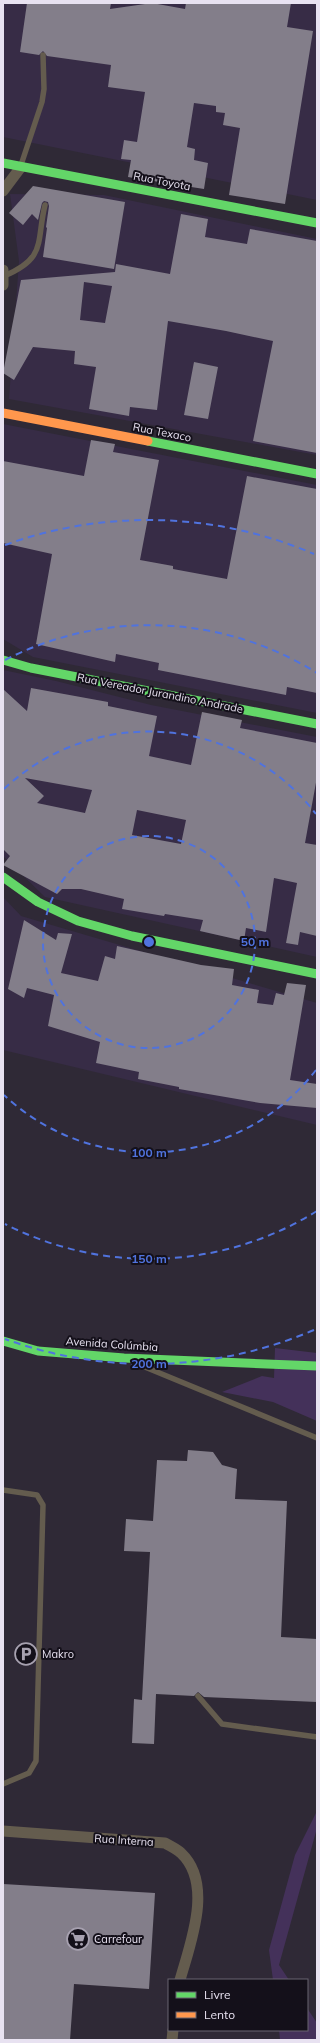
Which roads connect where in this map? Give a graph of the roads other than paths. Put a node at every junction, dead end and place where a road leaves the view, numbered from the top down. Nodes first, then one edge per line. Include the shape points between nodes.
1 (44, 55) dead end
2 (3, 163) edge
3 (21, 166) junction
4 (3, 191) edge
5 (45, 205) dead end
6 (317, 223) edge
7 (3, 277) edge
8 (3, 413) edge
9 (317, 474) edge
10 (3, 660) edge
11 (317, 724) edge
12 (3, 878) edge
13 (317, 974) edge
14 (3, 1341) edge
15 (124, 1358) junction
16 (317, 1366) edge
17 (317, 1438) edge
18 (3, 1490) edge
19 (198, 1696) dead end
20 (317, 1737) edge
21 (3, 1784) edge
22 (3, 1831) edge
23 (180, 1979) edge

1 - 3 lane via 42,102
2 - 3 street, Rua Toyota
3 - 4 street
3 - 6 street, Rua Toyota
5 - 7 lane via 39,249 22,268
8 - 9 street, Rua Texaco
10 - 11 street, Rua Vereador Jurandino Andrade
12 - 13 street via 38,902 78,920 132,936
14 - 15 street, Avenida Colúmbia via 38,1351
15 - 16 street, Avenida Colúmbia
15 - 17 lane
18 - 21 lane via 37,1495 42,1505 36,1761 29,1773
19 - 20 lane via 222,1724
22 - 23 street, Rua Interna via 165,1843 181,1853 193,1874 198,1901 194,1928

